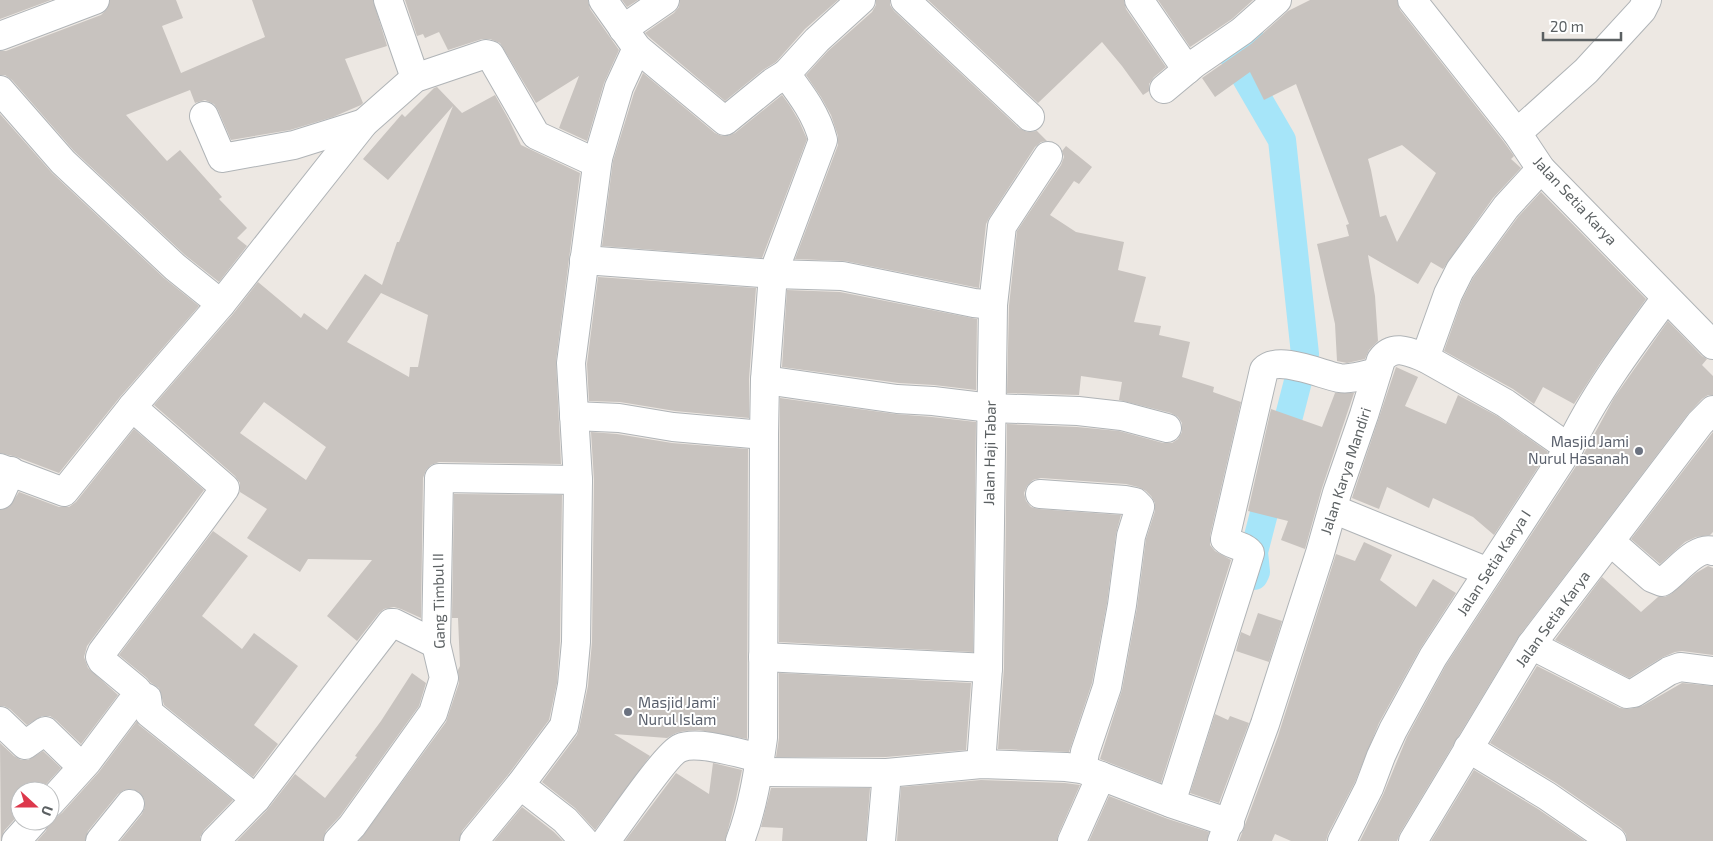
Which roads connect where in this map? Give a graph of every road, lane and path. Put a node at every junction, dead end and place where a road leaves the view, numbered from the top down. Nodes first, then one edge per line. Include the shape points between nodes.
1 (95, 0) edge
2 (388, 0) edge
3 (603, 0) edge
4 (665, 0) edge
5 (861, 0) edge
6 (1139, 0) edge
7 (1277, 0) edge
8 (1412, 0) edge
9 (1647, 0) edge
10 (914, 3) edge
11 (0, 36) edge
12 (630, 38) junction
13 (1191, 67) junction
14 (786, 74) junction
15 (415, 78) junction
16 (1164, 88) dead end
17 (0, 90) edge
18 (204, 116) dead end
19 (1030, 116) dead end
20 (364, 124) junction
21 (1517, 133) junction
22 (1048, 156) dead end
23 (598, 158) junction
24 (1541, 169) junction
25 (584, 260) junction
26 (772, 274) junction
27 (1666, 298) junction
28 (220, 304) junction
29 (993, 305) junction
30 (1713, 345) edge
31 (1425, 358) junction
32 (1377, 372) junction
33 (766, 380) junction
34 (132, 406) junction
35 (991, 408) junction
36 (1713, 410) edge
37 (574, 416) junction
38 (1167, 428) dead end
39 (764, 435) junction
40 (1569, 448) junction
41 (4, 478) edge
42 (578, 480) junction
43 (1040, 494) dead end
44 (1333, 509) junction
45 (1611, 542) junction
46 (1712, 548) edge
47 (1488, 572) junction
48 (436, 644) junction
49 (1531, 646) junction
50 (763, 658) junction
51 (988, 668) junction
52 (1713, 671) edge
53 (138, 694) junction
54 (0, 722) edge
55 (1468, 748) junction
56 (981, 764) junction
57 (759, 765) junction
58 (82, 767) junction
59 (887, 772) junction
60 (1091, 773) junction
61 (520, 785) junction
62 (60, 792) edge
63 (256, 799) junction
64 (1172, 803) junction
65 (130, 804) dead end
66 (25, 831) edge
67 (1226, 832) edge
68 (16, 841) edge
69 (100, 841) edge
70 (215, 841) edge
71 (338, 841) edge
72 (474, 841) edge
73 (584, 841) edge
74 (606, 841) edge
75 (740, 841) edge
76 (881, 841) edge
77 (1072, 841) edge
78 (1342, 841) edge
79 (1413, 841) edge
80 (1612, 841) edge

1 - 11 street
2 - 15 street
3 - 12 street
4 - 12 street
5 - 14 street
6 - 13 street
7 - 13 street via 1242,31
8 - 21 street, Jalan Setia Karya
9 - 21 street via 1642,10 1586,72
10 - 19 street
12 - 14 street via 725,121
12 - 23 street via 620,87
13 - 16 street
14 - 26 street via 804,97 823,140
15 - 20 street
15 - 23 street via 490,55 536,135 590,160
17 - 28 street via 63,162
18 - 20 street via 222,158 294,145
20 - 28 street
21 - 24 street, Jalan Setia Karya
22 - 29 street, Jalan Haji Tabar via 1002,226
23 - 25 street
24 - 27 street, Jalan Setia Karya
24 - 31 street via 1506,207 1460,270
25 - 26 street
25 - 37 street via 571,363
26 - 29 street via 842,276
26 - 33 street
27 - 30 street, Jalan Setia Karya
27 - 40 street, Jalan Setia Karya I via 1632,343 1578,427
28 - 34 street
29 - 35 street, Jalan Haji Tabar
31 - 32 street, Jalan Karya Mandiri via 1402,349 1392,351 1381,360
31 - 40 street, Jalan Karya Mandiri via 1505,403
32 - 44 street, Jalan Karya Mandiri
32 - 64 street via 1339,378 1278,364 1264,370 1226,539 1250,553
33 - 35 street via 897,399
33 - 39 street
34 - 41 street via 64,492
34 - 53 street via 225,488 100,656
35 - 38 street via 1122,416
35 - 51 street, Jalan Haji Tabar
36 - 45 street, Jalan Setia Karya
37 - 39 street
37 - 42 street
39 - 50 street
40 - 47 street, Jalan Setia Karya I
42 - 48 street, Gang Timbul II via 439,478
42 - 61 street via 576,642 572,685 564,726
43 - 60 street via 1125,500 1140,507 1131,536 1107,687 1085,752
44 - 47 street
44 - 67 street, Jalan Karya Mandiri via 1265,724
45 - 46 street via 1652,578 1662,582 1697,552
45 - 49 street, Jalan Setia Karya
47 - 78 street, Jalan Setia Karya I via 1415,688
48 - 63 street via 391,622
48 - 71 street, Gang Timbul II via 444,678 433,713
49 - 52 street via 1627,694 1680,666
49 - 55 street, Jalan Setia Karya
50 - 51 street
50 - 57 street via 763,738
51 - 56 street, Jalan Haji Tabar
53 - 58 street
53 - 63 street via 147,698 149,713
54 - 58 street via 25,745 45,731
55 - 79 street, Jalan Setia Karya
55 - 80 street via 1547,796
56 - 59 street
56 - 60 street via 1066,767
57 - 59 street
57 - 74 street via 697,745 679,748 664,763
57 - 75 street
58 - 62 street
59 - 76 street
60 - 64 street
60 - 77 street
61 - 72 street
61 - 73 street via 565,820
63 - 70 street
64 - 67 street via 1202,814
65 - 69 street
66 - 68 street

